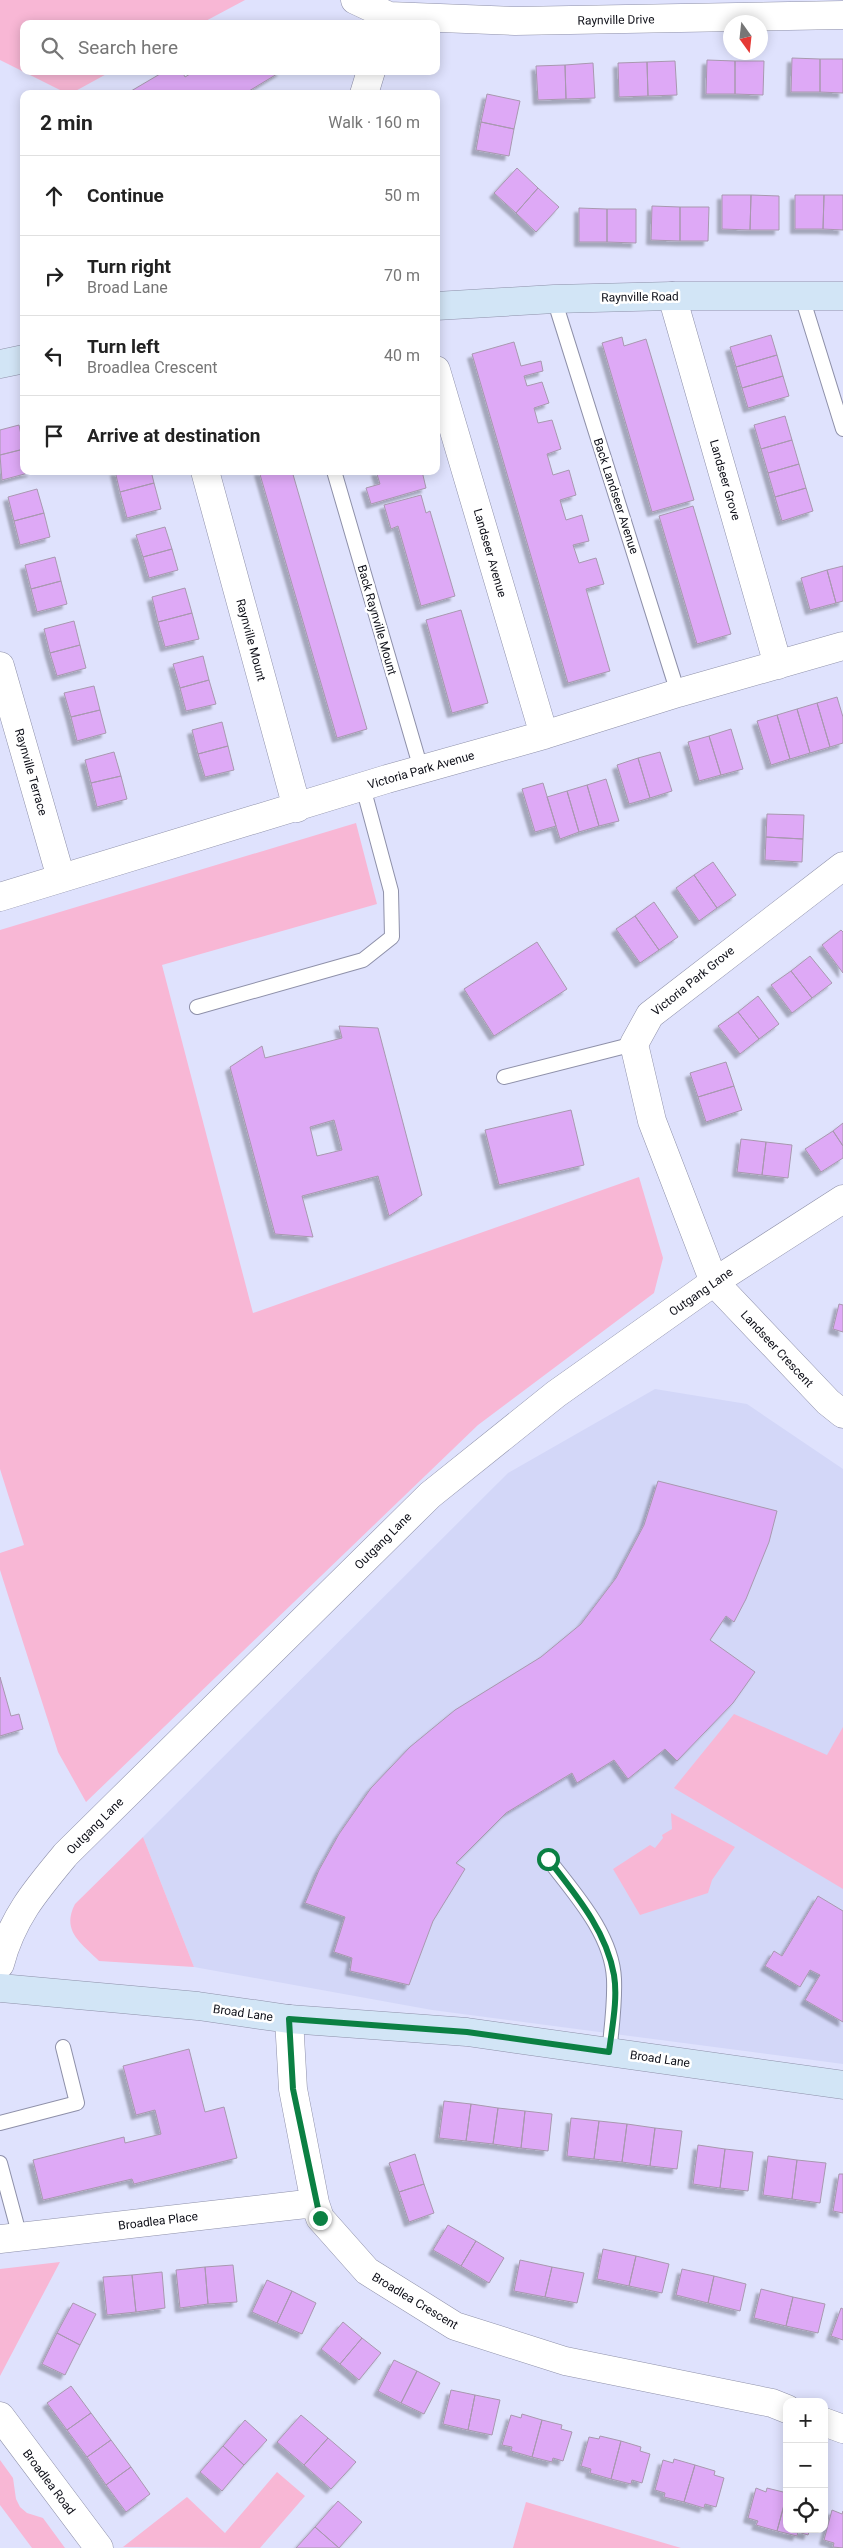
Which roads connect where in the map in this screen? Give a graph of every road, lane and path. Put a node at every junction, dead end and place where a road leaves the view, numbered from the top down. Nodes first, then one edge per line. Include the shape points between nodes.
1 (354, 0) edge
2 (488, 10) edge
3 (843, 15) edge
4 (388, 20) edge
5 (370, 75) edge
6 (365, 90) edge
7 (672, 296) junction
8 (843, 296) edge
9 (802, 297) junction
10 (554, 299) junction
11 (440, 306) edge
12 (20, 360) edge
13 (0, 364) edge
14 (440, 384) edge
15 (843, 429) edge
16 (206, 475) edge
17 (335, 475) edge
18 (843, 646) edge
19 (778, 665) junction
20 (0, 666) edge
21 (678, 693) junction
22 (544, 735) junction
23 (421, 770) junction
24 (363, 786) junction
25 (297, 808) junction
26 (843, 866) edge
27 (61, 878) junction
28 (0, 897) edge
29 (197, 1007) dead end
30 (634, 1044) junction
31 (504, 1077) dead end
32 (843, 1199) edge
33 (714, 1282) junction
34 (843, 1414) edge
35 (548, 1859) dead end
36 (0, 1964) edge
37 (0, 1988) edge
38 (289, 2019) junction
39 (63, 2047) dead end
40 (609, 2052) junction
41 (843, 2085) edge
42 (0, 2123) edge
43 (0, 2164) edge
44 (315, 2203) junction
45 (10, 2238) edge
46 (783, 2407) edge
47 (0, 2416) edge
48 (828, 2423) edge
49 (843, 2429) edge
50 (99, 2548) edge

1 - 4 street
2 - 3 street, Raynville Drive
2 - 4 street, Raynville Drive
5 - 6 street
7 - 9 street, Raynville Road
7 - 10 street, Raynville Road
7 - 19 street, Landseer Grove
8 - 9 street, Raynville Road
9 - 15 lane
10 - 11 street, Raynville Road
10 - 21 lane, Back Landseer Avenue
12 - 13 street
14 - 22 street, Landseer Avenue
16 - 25 street, Raynville Mount
17 - 23 lane, Back Raynville Mount
18 - 19 street, Victoria Park Avenue
19 - 21 street, Victoria Park Avenue
20 - 27 street, Raynville Terrace
21 - 22 street, Victoria Park Avenue
22 - 23 street, Victoria Park Avenue
23 - 24 street, Victoria Park Avenue
24 - 25 street, Victoria Park Avenue
24 - 29 lane via 391,891 392,937 363,960
25 - 27 street, Victoria Park Avenue
26 - 30 street, Victoria Park Grove via 650,1016
27 - 28 street, Victoria Park Avenue
30 - 31 lane
30 - 33 street via 652,1121
32 - 33 street, Outgang Lane
33 - 34 street, Landseer Crescent
33 - 36 street, Outgang Lane via 556,1394 430,1495 66,1854 28,1899 5,1944
35 - 40 lane via 595,1923 608,1952 614,1977
37 - 38 street, Broad Lane via 198,2006
38 - 40 street, Broad Lane via 467,2032
38 - 44 street, Broadlea Crescent via 293,2089
39 - 42 lane via 77,2104
40 - 41 street, Broad Lane
43 - 45 lane
44 - 45 street, Broadlea Place
44 - 46 street, Broadlea Crescent via 320,2218 367,2271 455,2326 565,2361
47 - 50 street, Broadlea Road
48 - 49 street

